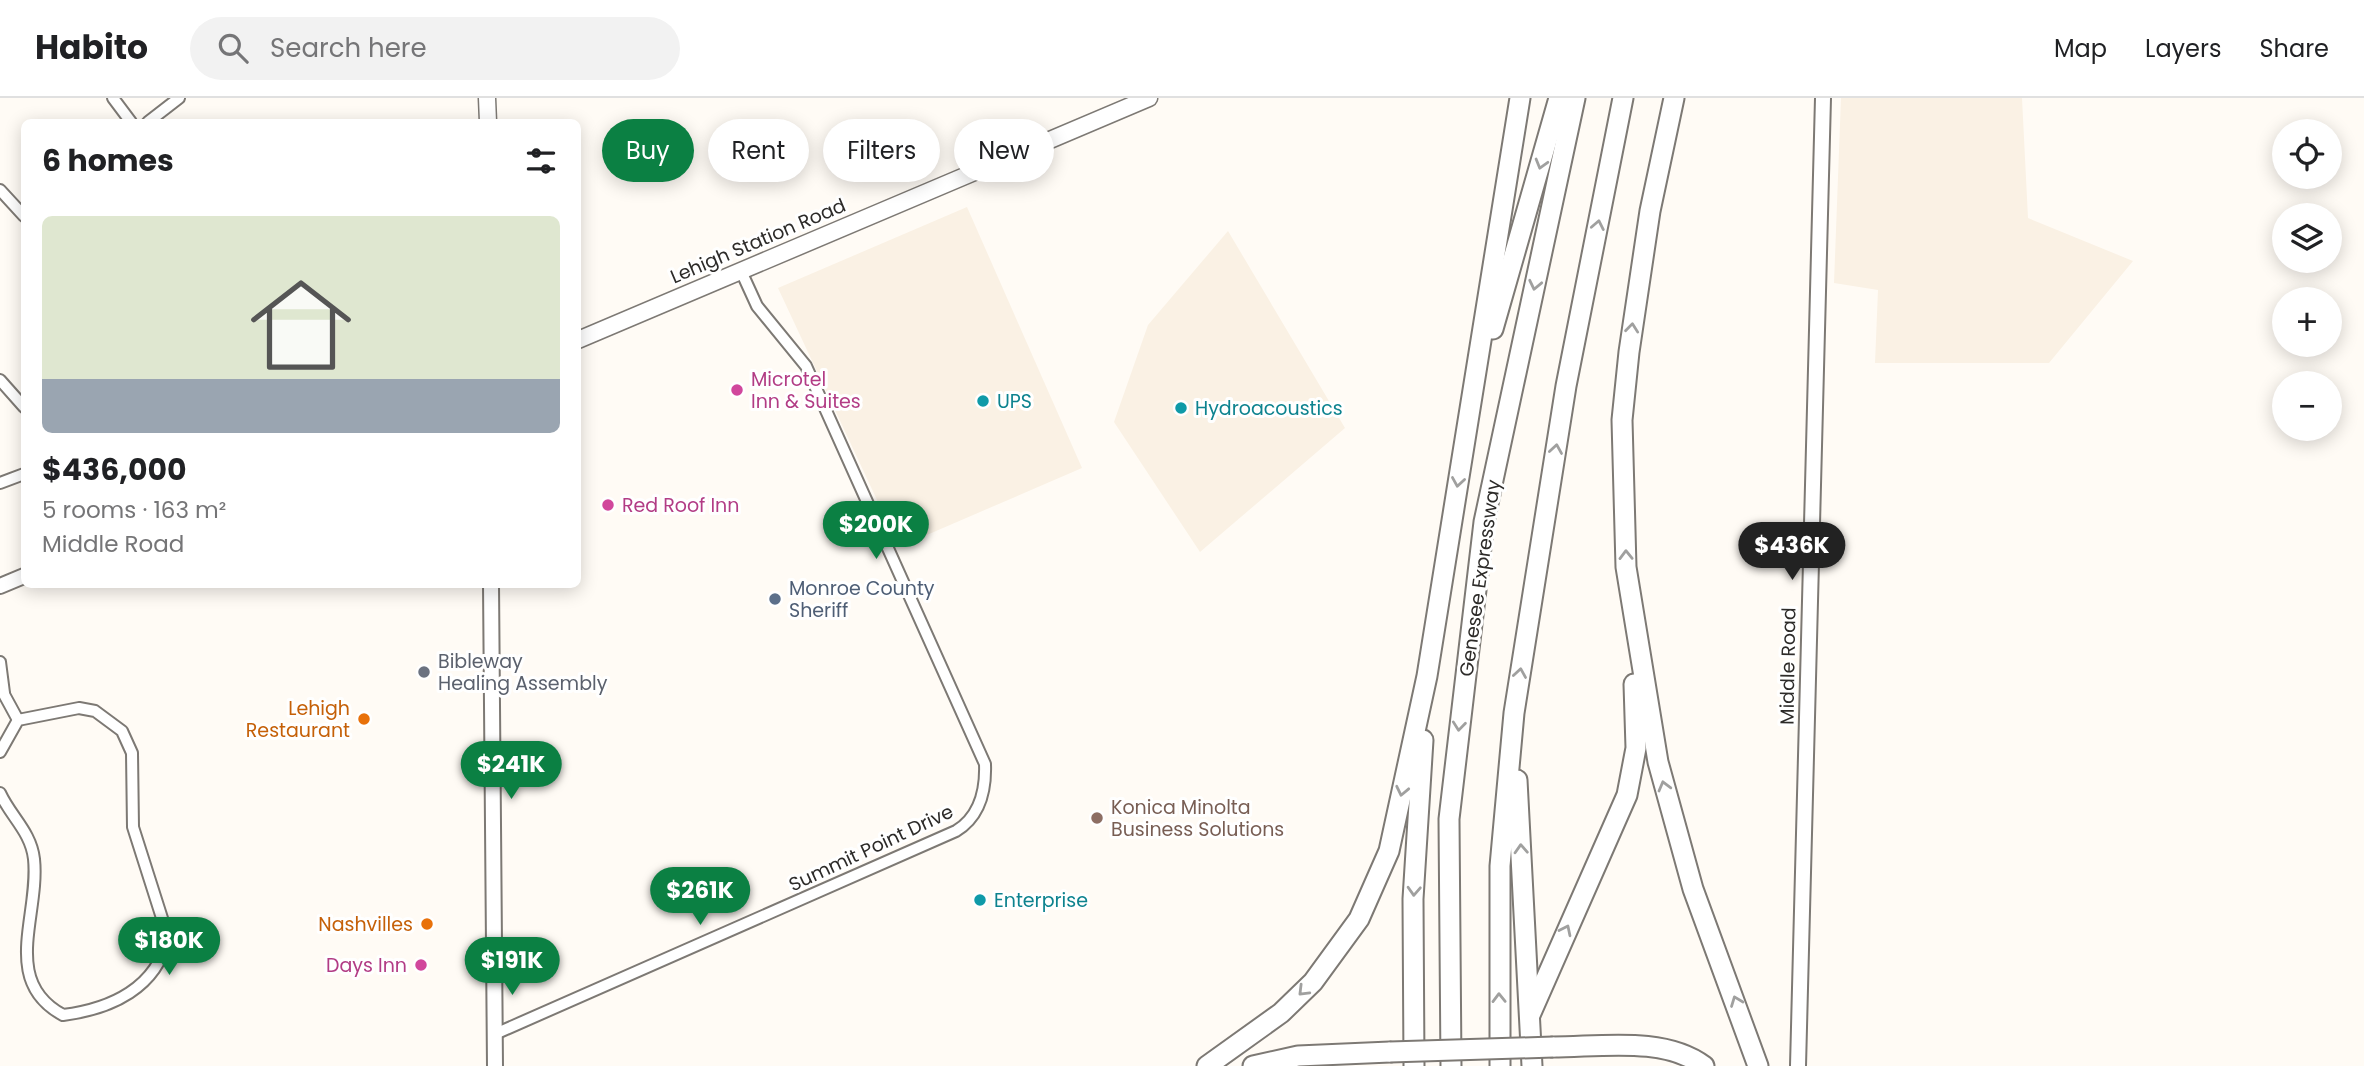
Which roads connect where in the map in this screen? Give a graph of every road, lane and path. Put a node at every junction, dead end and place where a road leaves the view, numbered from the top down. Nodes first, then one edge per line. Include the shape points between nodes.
1 (113, 98) edge
2 (179, 98) edge
3 (488, 98) edge
4 (1149, 98) edge
5 (1520, 98) edge
6 (1559, 98) edge
7 (1574, 98) edge
8 (1623, 98) edge
9 (1674, 98) edge
10 (1823, 98) edge
11 (129, 119) edge
12 (152, 119) edge
13 (488, 119) edge
14 (0, 190) edge
15 (21, 213) edge
16 (741, 271) junction
17 (581, 339) edge
18 (0, 380) edge
19 (21, 404) edge
20 (1469, 414) junction
21 (21, 475) edge
22 (0, 483) edge
23 (21, 577) edge
24 (0, 586) edge
25 (491, 588) edge
26 (1633, 623) junction
27 (0, 662) edge
28 (1427, 676) junction
29 (2, 690) edge
30 (1514, 713) junction
31 (18, 720) junction
32 (0, 752) edge
33 (0, 793) edge
34 (1530, 1015) junction
35 (495, 1034) junction
36 (1553, 1052) junction
37 (1390, 1057) junction
38 (495, 1066) edge
39 (1207, 1066) edge
40 (1252, 1066) edge
41 (1302, 1066) edge
42 (1414, 1066) edge
43 (1451, 1066) edge
44 (1500, 1066) edge
45 (1532, 1066) edge
46 (1677, 1066) edge
47 (1704, 1066) edge
48 (1758, 1066) edge
49 (1798, 1066) edge

1 - 11 street
2 - 12 street
3 - 13 main road
4 - 16 main road, Lehigh Station Road
5 - 20 highway
6 -> 20 highway
7 -> 43 highway, Genesee Expressway via 1483,535 1449,818
30 -> 8 highway via 1566,386
26 -> 9 highway via 1626,567 1622,420 1635,295
10 - 49 street, Middle Road
14 - 15 street
16 - 17 main road, Lehigh Station Road
16 - 35 street, Summit Point Drive via 757,306 806,366 985,764 985,789 973,816 956,831
18 - 19 street
20 -> 28 highway
21 - 22 street
23 - 24 street
25 - 35 street
34 -> 26 highway via 1627,795 1636,748
48 -> 26 highway via 1693,889 1658,762
27 - 29 street
28 -> 39 highway via 1389,851 1359,919 1338,952 1281,1013
28 -> 42 highway via 1413,899
29 - 31 street
34 -> 30 highway
44 -> 30 highway via 1500,866
31 - 32 street
31 - 33 street via 62,709 95,712 122,731 132,753 133,827 168,937 155,971 118,1002 63,1015 45,1005 35,991 25,970 34,881 32,848
34 - 45 highway
35 - 38 street
36 - 37 highway, bridge
36 - 46 highway via 1643,1058
36 - 47 highway via 1649,1047 1672,1051
37 - 40 highway via 1298,1056
37 - 41 highway

